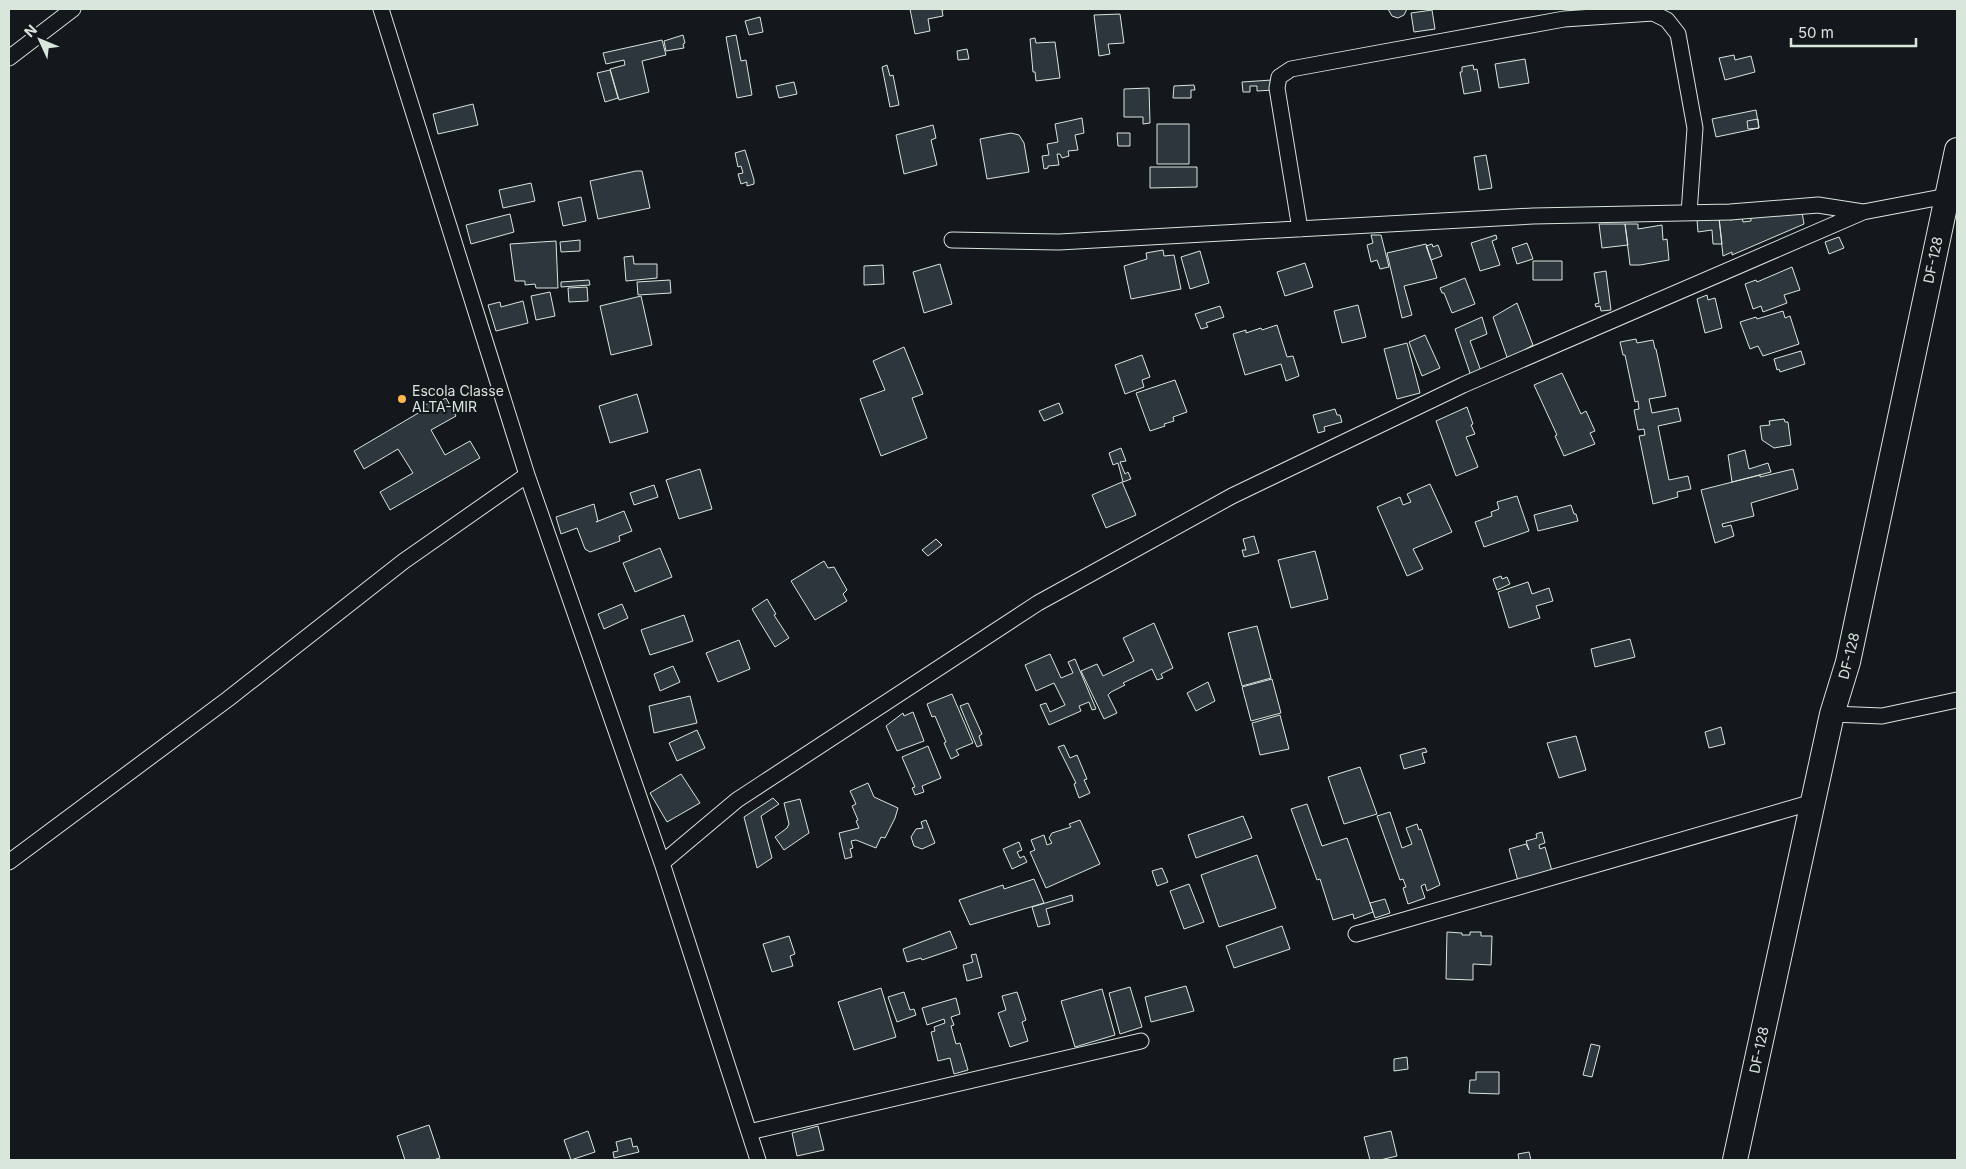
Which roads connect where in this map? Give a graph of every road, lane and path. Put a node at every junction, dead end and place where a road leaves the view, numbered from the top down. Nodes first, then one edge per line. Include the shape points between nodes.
1 (74, 9) edge
2 (381, 9) edge
3 (9, 58) edge
4 (1957, 150) edge
5 (1947, 196) junction
6 (1863, 212) junction
7 (1689, 213) junction
8 (1300, 228) junction
9 (952, 240) dead end
10 (527, 475) junction
11 (1957, 700) edge
12 (1832, 714) junction
13 (1813, 802) junction
14 (9, 862) edge
15 (662, 863) junction
16 (1356, 934) dead end
17 (1141, 1041) dead end
18 (749, 1132) junction
19 (758, 1160) edge
20 (1735, 1160) edge

1 - 3 street
2 - 10 street
4 - 5 main road, DF-128 / DF-128
5 - 6 street
5 - 12 main road, DF-128 / DF-128 via 1848,662
6 - 7 street via 1818,205
6 - 15 street via 1463,385 1232,496 1030,609 737,800
7 - 8 street via 1532,216
7 - 8 street via 1695,128 1678,34 1667,20 1653,13 1564,19 1291,69 1279,77 1277,88
8 - 9 street via 1059,242
10 - 14 street via 404,561 228,699
10 - 15 street
11 - 12 street via 1882,716
12 - 13 main road, DF-128 / DF-128
13 - 16 street
13 - 20 main road, DF-128 / DF-128
15 - 18 street
17 - 18 street
18 - 19 street

